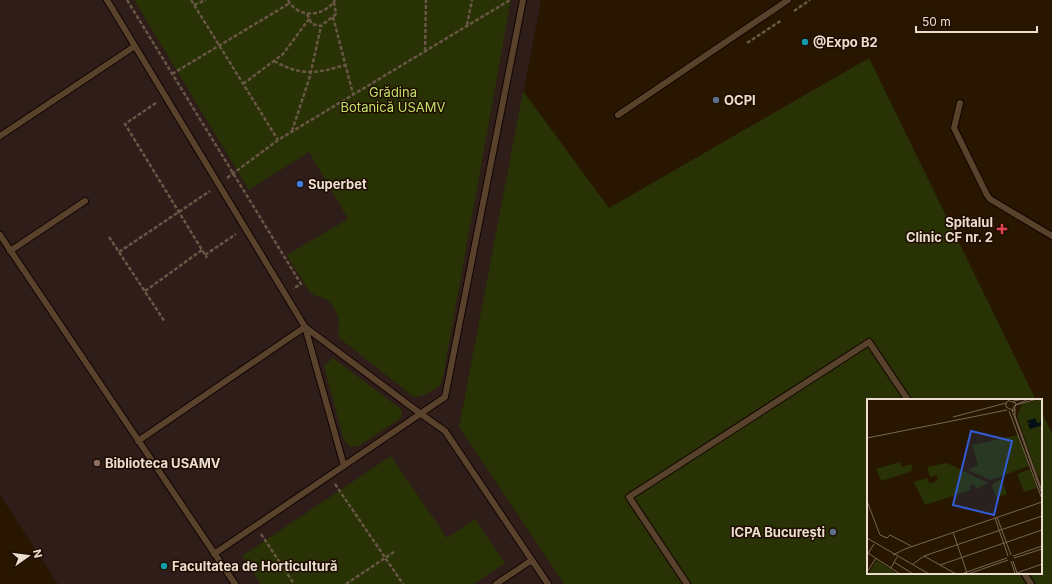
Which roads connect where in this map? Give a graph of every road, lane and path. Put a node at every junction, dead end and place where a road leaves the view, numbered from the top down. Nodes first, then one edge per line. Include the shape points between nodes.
1 (106, 0) edge
2 (127, 0) edge
3 (191, 0) edge
4 (206, 0) edge
5 (426, 0) edge
6 (472, 0) edge
7 (510, 0) edge
8 (523, 0) edge
9 (788, 0) edge
10 (810, 0) edge
11 (334, 1) edge
12 (289, 2) edge
13 (194, 5) junction
14 (791, 13) dead end
15 (307, 14) junction
16 (333, 17) junction
17 (785, 17) dead end
18 (309, 19) junction
19 (321, 26) junction
20 (467, 26) junction
21 (747, 43) dead end
22 (135, 46) junction
23 (219, 46) junction
24 (425, 51) junction
25 (274, 61) junction
26 (345, 65) junction
27 (311, 73) junction
28 (172, 74) junction
29 (243, 84) junction
30 (353, 94) junction
31 (166, 97) junction
32 (960, 103) dead end
33 (618, 114) dead end
34 (292, 131) junction
35 (0, 136) edge
36 (278, 140) junction
37 (233, 174) junction
38 (219, 185) junction
39 (85, 201) dead end
40 (179, 211) junction
41 (246, 228) junction
42 (0, 235) edge
43 (1052, 236) edge
44 (109, 237) dead end
45 (202, 250) junction
46 (10, 251) junction
47 (119, 252) junction
48 (145, 291) junction
49 (285, 294) junction
50 (165, 322) dead end
51 (306, 326) junction
52 (907, 399) edge
53 (421, 414) junction
54 (138, 441) junction
55 (344, 466) junction
56 (330, 476) junction
57 (256, 526) junction
58 (394, 552) dead end
59 (214, 554) junction
60 (385, 558) junction
61 (532, 560) junction
62 (1025, 574) edge
63 (235, 584) edge
64 (294, 584) edge
65 (346, 584) edge
66 (403, 584) edge
67 (496, 584) edge
68 (548, 584) edge
69 (687, 584) edge
70 (1031, 584) edge

1 - 22 lane
2 - 28 path
3 - 13 path
4 - 13 path
5 - 24 path
6 - 20 path
7 - 20 path
8 - 53 lane via 445,397
9 - 33 lane
10 - 14 path
11 - 15 path via 321,12
11 - 16 path via 336,12
12 - 15 path via 296,10
12 - 23 path
13 - 23 path
15 - 18 path
16 - 19 path
16 - 26 path
17 - 21 path
18 - 19 path via 312,24
18 - 25 path via 290,46
19 - 27 path
20 - 24 path
22 - 31 lane
22 - 35 lane
23 - 28 path
23 - 29 path
24 - 30 path
25 - 27 path via 295,71
25 - 29 path
26 - 27 path
26 - 30 path
27 - 34 path
28 - 37 path
29 - 36 path
30 - 34 path
31 - 38 lane
31 - 40 path via 125,124
32 - 43 lane via 954,128 987,195
34 - 36 path
36 - 37 path
37 - 38 path
37 - 49 path via 301,284
38 - 40 path
38 - 41 lane
39 - 46 lane
40 - 45 path
40 - 47 path
41 - 45 path via 206,257
41 - 49 lane
42 - 46 lane
44 - 47 path
45 - 48 path
46 - 54 lane
47 - 48 path
48 - 50 path
49 - 51 lane
51 - 53 lane
51 - 54 lane
51 - 55 lane
52 - 69 lane via 869,342 629,497
53 - 55 lane
53 - 61 lane via 445,431
54 - 59 lane
55 - 56 lane
56 - 57 lane
56 - 60 path
57 - 59 lane
57 - 64 path
58 - 60 path
59 - 63 lane
60 - 65 path
60 - 66 path
61 - 67 lane
61 - 68 lane
62 - 70 lane

